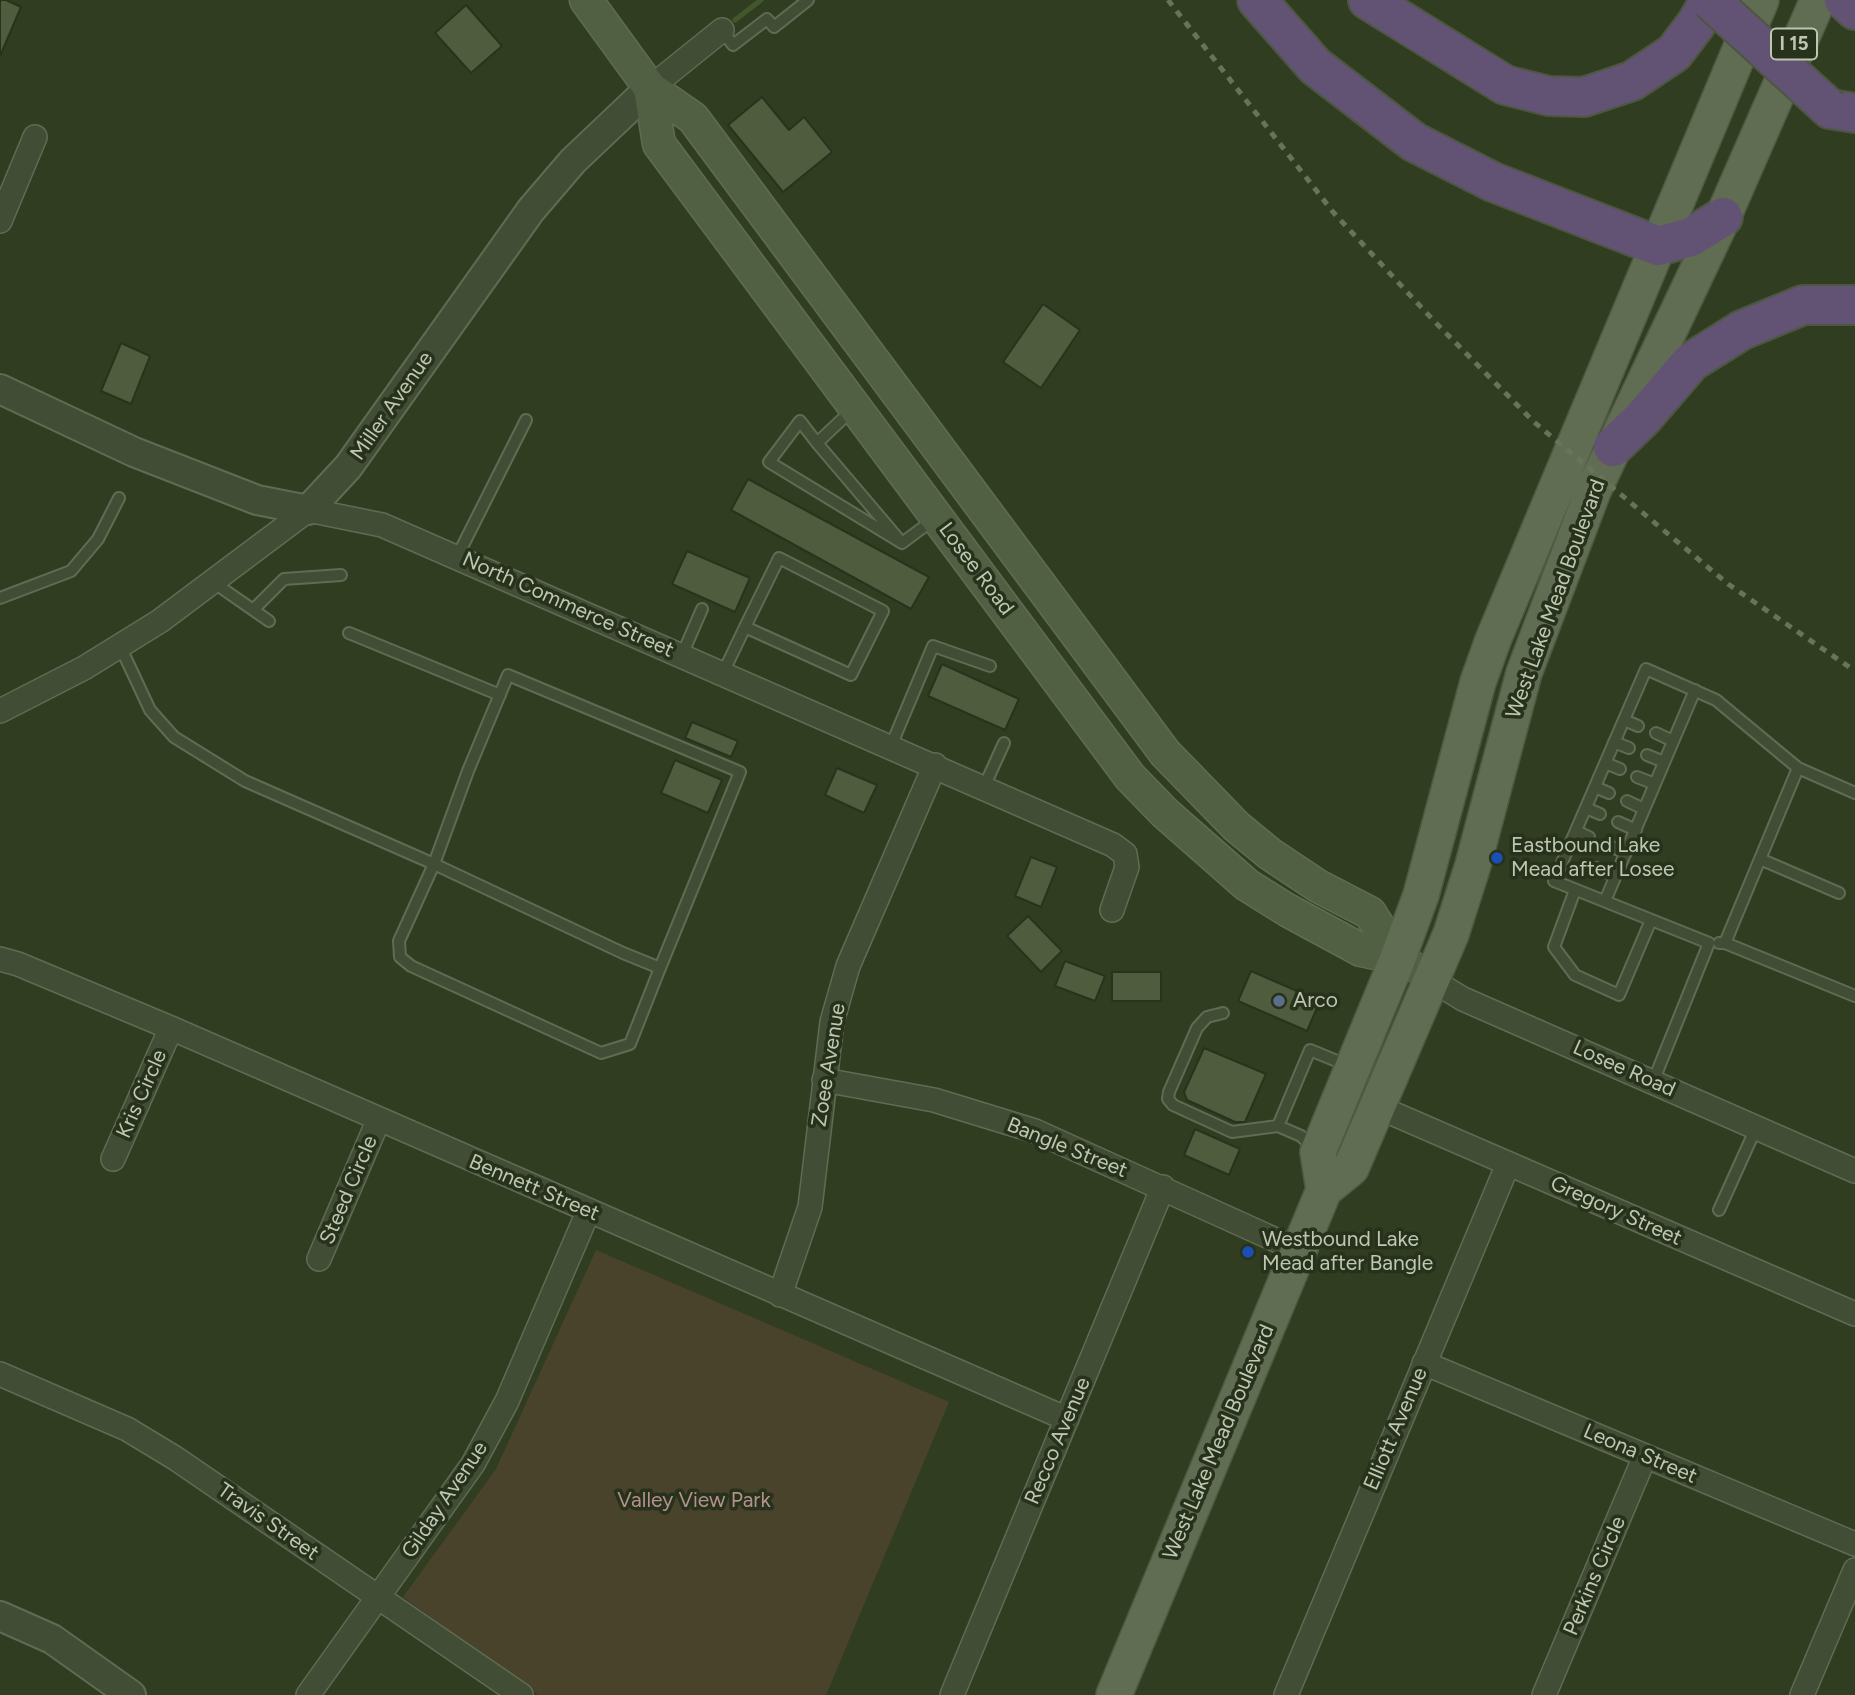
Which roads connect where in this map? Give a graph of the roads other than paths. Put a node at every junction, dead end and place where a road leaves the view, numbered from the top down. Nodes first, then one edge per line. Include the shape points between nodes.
1 (586, 0) edge
2 (808, 0) edge
3 (1257, 0) edge
4 (1368, 0) edge
5 (1710, 0) edge
6 (1749, 0) edge
7 (1761, 0) edge
8 (1825, 4) edge
9 (1855, 10) edge
10 (722, 30) joint
11 (650, 88) junction
12 (1845, 104) edge
13 (35, 137) dead end
14 (1723, 217) junction
15 (0, 221) edge
16 (1658, 246) junction
17 (1855, 304) edge
18 (807, 341) junction
19 (0, 389) edge
20 (855, 407) junction
21 (916, 418) junction
22 (526, 420) dead end
23 (817, 443) junction
24 (1613, 447) junction
25 (119, 498) dead end
26 (308, 510) junction
27 (937, 517) junction
28 (902, 543) junction
29 (457, 557) junction
30 (341, 575) dead end
31 (213, 582) junction
32 (0, 598) edge
33 (702, 609) dead end
34 (253, 610) junction
35 (269, 621) dead end
36 (745, 627) junction
37 (349, 633) dead end
38 (120, 646) junction
39 (682, 655) junction
40 (990, 666) dead end
41 (723, 673) junction
42 (1695, 690) junction
43 (500, 695) junction
44 (0, 711) edge
45 (1624, 720) junction
46 (1638, 726) dead end
47 (1656, 733) dead end
48 (1674, 741) junction
49 (1614, 742) junction
50 (1003, 743) dead end
51 (891, 746) junction
52 (1629, 748) dead end
53 (1647, 755) dead end
54 (1664, 762) junction
55 (1605, 763) junction
56 (935, 765) junction
57 (1798, 768) junction
58 (1620, 769) dead end
59 (1637, 777) dead end
60 (1655, 784) junction
61 (984, 787) junction
62 (1595, 787) junction
63 (1609, 793) dead end
64 (1855, 793) edge
65 (1627, 801) dead end
66 (1586, 808) junction
67 (1644, 809) junction
68 (1600, 814) dead end
69 (1618, 822) dead end
70 (1636, 830) junction
71 (1576, 831) junction
72 (1589, 837) dead end
73 (1607, 845) dead end
74 (1626, 853) junction
75 (1566, 854) junction
76 (1578, 859) dead end
77 (1760, 859) junction
78 (434, 864) junction
79 (1597, 868) dead end
80 (1615, 876) junction
81 (1575, 890) junction
82 (1839, 893) dead end
83 (1605, 901) junction
84 (1112, 911) dead end
85 (1651, 920) junction
86 (1709, 943) junction
87 (1725, 943) junction
88 (1398, 958) junction
89 (0, 959) edge
90 (660, 968) junction
91 (1430, 979) junction
92 (1855, 996) edge
93 (1223, 1013) dead end
94 (171, 1028) junction
95 (1353, 1067) junction
96 (824, 1080) junction
97 (1653, 1082) junction
98 (1378, 1107) junction
99 (378, 1121) junction
100 (1278, 1126) junction
101 (1756, 1128) junction
102 (1318, 1152) junction
103 (113, 1159) dead end
104 (1508, 1164) junction
105 (1855, 1171) edge
106 (1163, 1187) junction
107 (1324, 1190) junction
108 (1719, 1210) dead end
109 (588, 1212) junction
110 (1298, 1250) junction
111 (319, 1259) dead end
112 (780, 1295) junction
113 (1855, 1314) edge
114 (1424, 1363) junction
115 (0, 1374) edge
116 (1067, 1419) junction
117 (1645, 1456) junction
118 (1855, 1544) edge
119 (1855, 1570) edge
120 (377, 1598) junction
121 (0, 1616) edge
122 (131, 1695) edge
123 (308, 1695) edge
124 (521, 1695) edge
125 (953, 1695) edge
126 (1114, 1695) edge
127 (1286, 1695) edge
128 (1544, 1695) edge
129 (1802, 1695) edge

1 - 11 main road, Losee Road
2 - 10 lane via 774,27 767,19 733,45
3 - 16 highway via 1315,66 1414,142 1493,182
4 - 5 highway via 1505,85 1549,96 1584,97 1632,81 1674,53
5 - 12 highway, bridge
6 - 12 highway, I 15
7 - 16 main road, West Lake Mead Boulevard
8 - 9 highway
8 - 14 main road, West Lake Mead Boulevard
10 - 11 street, Miller Avenue
11 - 18 main road, Losee Road via 659,144
11 - 21 main road, Losee Road via 693,118
11 - 26 street, Miller Avenue via 573,161 531,211 348,467
13 - 15 street
14 - 16 highway via 1691,237
14 - 24 main road, West Lake Mead Boulevard
16 - 88 main road, West Lake Mead Boulevard via 1478,682 1422,895
17 - 24 highway via 1803,305 1742,330 1690,362
18 - 20 main road, Losee Road
18 - 21 main road via 831,347 887,417 909,424
19 - 26 street, North Commerce Street via 134,452 220,486 257,500
20 - 23 lane
20 - 27 main road, Losee Road
21 - 88 main road, Losee Road via 1165,753 1270,854 1370,913
22 - 29 lane
23 - 28 lane
23 - 28 lane via 800,421 769,462
24 - 91 main road, West Lake Mead Boulevard via 1524,673 1473,865 1451,934
25 - 32 lane via 98,538 71,570
26 - 29 street, North Commerce Street via 382,525
26 - 31 street, Miller Avenue
27 - 28 lane
27 - 88 main road, Losee Road via 1130,777 1165,813 1247,885 1287,910 1361,950
29 - 39 street, North Commerce Street
30 - 34 lane via 284,579
31 - 34 lane
31 - 38 street, Miller Avenue
33 - 39 lane
34 - 35 lane
36 - 36 lane via 779,558 883,611 851,675
36 - 41 lane
37 - 43 lane
38 - 44 street, Miller Avenue
38 - 78 lane via 150,710 174,737 244,780
39 - 41 street, North Commerce Street
40 - 51 lane via 933,646
41 - 51 street, North Commerce Street
42 - 45 lane via 1646,669
42 - 48 lane
42 - 57 lane via 1716,700
43 - 78 lane
43 - 90 lane via 508,676 740,772
45 - 46 lane
45 - 49 lane
47 - 48 lane
48 - 54 lane
49 - 52 lane
49 - 55 lane
50 - 61 lane
51 - 56 street, North Commerce Street
53 - 54 lane
54 - 60 lane
55 - 58 lane
55 - 62 lane
56 - 61 street, North Commerce Street
56 - 96 street, Zoee Avenue via 848,966 832,1022
57 - 64 lane
57 - 77 lane
59 - 60 lane
60 - 67 lane
61 - 84 street, North Commerce Street via 1125,854 1127,867
62 - 63 lane
62 - 66 lane
65 - 67 lane
66 - 68 lane
66 - 71 lane
67 - 70 lane
69 - 70 lane
70 - 74 lane
71 - 72 lane
71 - 75 lane
73 - 74 lane
74 - 80 lane
75 - 76 lane
75 - 81 lane via 1554,881
77 - 82 lane
77 - 87 lane
78 - 90 lane
78 - 90 lane via 399,941 400,957 436,978 601,1053 630,1044
79 - 80 lane
80 - 83 lane
81 - 83 lane
81 - 85 lane via 1554,947 1575,975 1619,995
83 - 85 lane
85 - 86 lane
86 - 87 lane
86 - 97 lane
87 - 92 lane
88 - 91 main road, Losee Road
88 - 95 main road, West Lake Mead Boulevard
89 - 94 street, Bennett Street
91 - 97 street, Losee Road via 1463,999
91 - 98 main road, West Lake Mead Boulevard
93 - 100 lane via 1207,1017 1197,1028 1168,1099 1232,1132
94 - 99 street, Bennett Street
94 - 103 street, Kris Circle
95 - 100 lane via 1310,1050
95 - 102 main road, West Lake Mead Boulevard
96 - 106 street, Bangle Street via 934,1100 1035,1131
96 - 112 street, Zoee Avenue via 810,1207
97 - 101 street, Losee Road
98 - 104 street, Gregory Street
98 - 107 main road, West Lake Mead Boulevard via 1351,1168
99 - 109 street, Bennett Street
99 - 111 street, Steed Circle
100 - 102 lane via 1301,1136
101 - 105 street, Losee Road
101 - 108 lane
102 - 107 main road
104 - 113 street, Gregory Street
104 - 114 street, Elliott Avenue
106 - 110 street, Bangle Street
106 - 116 street, Recco Avenue
107 - 110 main road, West Lake Mead Boulevard
109 - 112 street, Bennett Street
109 - 120 street, Gilday Avenue via 506,1401 473,1464
110 - 126 main road, West Lake Mead Boulevard
112 - 116 street, Bennett Street
114 - 117 street, Leona Street
114 - 127 street, Elliott Avenue
115 - 120 street, Travis Street via 139,1436
116 - 125 street, Recco Avenue
117 - 118 street, Leona Street
117 - 128 street, Perkins Circle
119 - 129 street
120 - 123 street, Gilday Avenue
120 - 124 street, Travis Street
121 - 122 street via 52,1639

